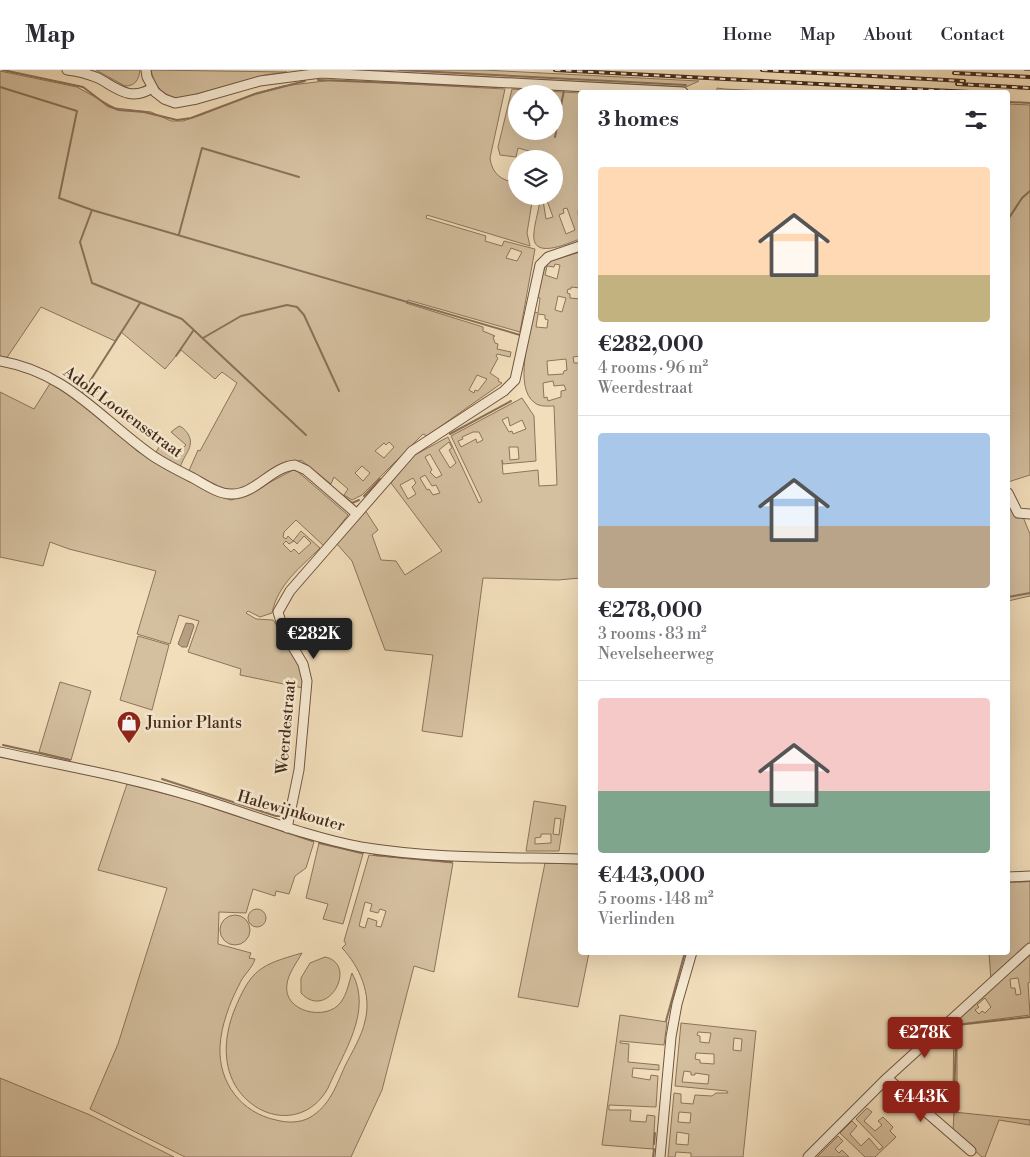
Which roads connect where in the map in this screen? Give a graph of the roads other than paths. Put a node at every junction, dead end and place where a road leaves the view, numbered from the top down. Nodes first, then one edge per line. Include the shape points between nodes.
1 (67, 70) edge
2 (147, 74) edge
3 (152, 88) junction
4 (647, 90) edge
5 (578, 247) edge
6 (0, 361) edge
7 (1010, 497) edge
8 (357, 514) junction
9 (1030, 514) edge
10 (0, 752) edge
11 (288, 828) junction
12 (578, 859) edge
13 (1030, 876) edge
14 (1010, 877) edge
15 (1030, 948) edge
16 (691, 955) edge
17 (887, 1078) junction
18 (972, 1151) dead end
19 (660, 1157) edge
20 (808, 1157) edge

1 - 3 street via 92,76 121,93 138,94
2 - 3 street
3 - 4 street via 164,99 182,103 268,79 335,72
5 - 8 street via 548,257 540,265 515,380 504,391 412,451
6 - 8 street, Adolf Lootensstraat via 65,386 153,456 223,493 237,494 248,490 278,470 295,465 306,470
7 - 9 street via 1018,513
8 - 11 street, Weerdestraat via 290,591 278,612 280,622 303,664 307,681 299,770
10 - 11 street, Halewijnkouter via 191,796
11 - 12 street, Halewijnkouter via 332,841 410,853
13 - 14 street
15 - 17 street
16 - 19 street via 671,1037
17 - 18 street
17 - 20 street

